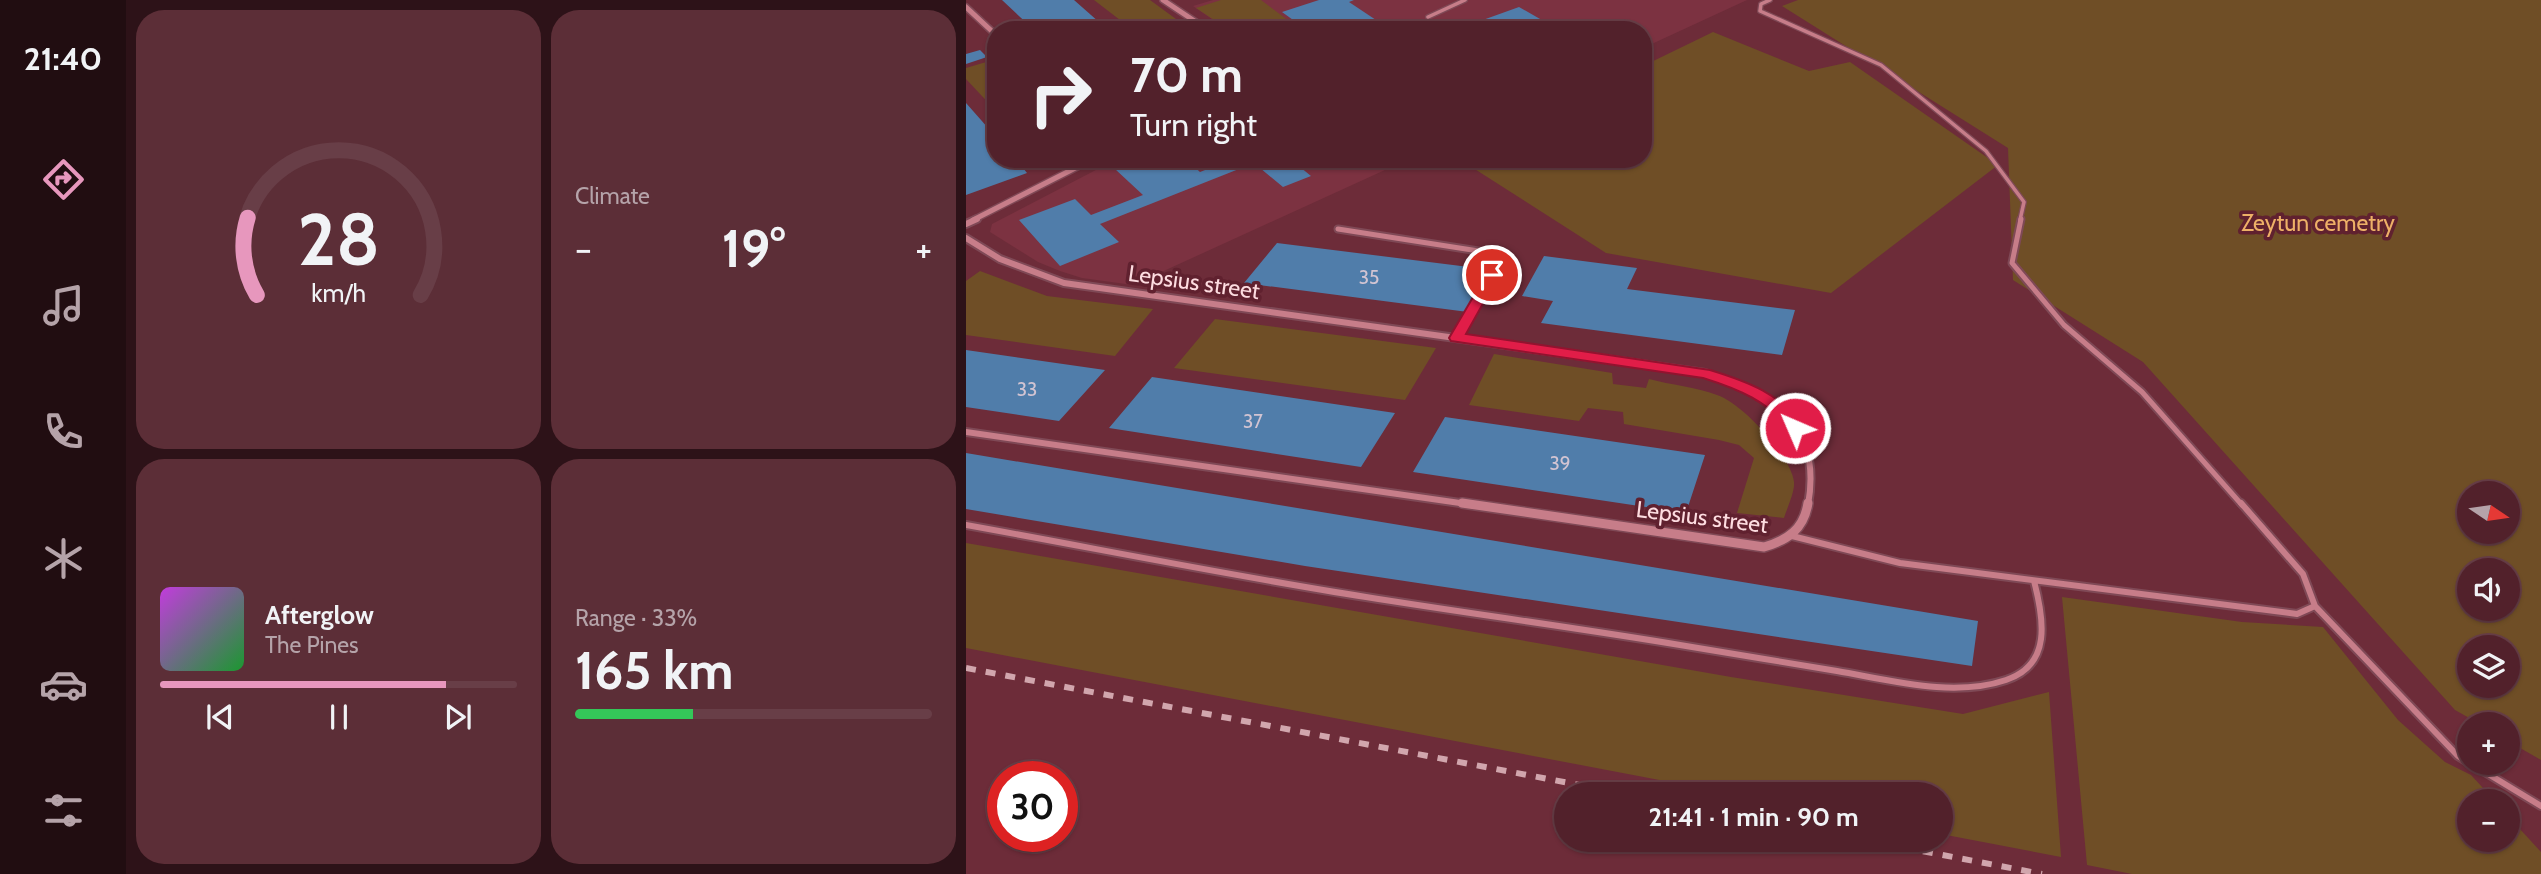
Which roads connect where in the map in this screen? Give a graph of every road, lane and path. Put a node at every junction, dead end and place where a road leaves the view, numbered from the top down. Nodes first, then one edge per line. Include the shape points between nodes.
1 (1163, 0) edge
2 (1465, 0) edge
3 (1770, 0) edge
4 (966, 7) edge
5 (1428, 17) dead end
6 (1194, 21) edge
7 (987, 27) edge
8 (1075, 168) edge
9 (966, 224) edge
10 (1338, 229) dead end
11 (966, 238) edge
12 (1456, 338) junction
13 (966, 432) edge
14 (966, 525) edge
15 (1792, 536) junction
16 (2034, 581) junction
17 (2315, 606) junction
18 (2457, 755) edge
19 (2490, 775) edge
20 (2541, 806) edge

1 - 6 street
2 - 5 lane
3 - 17 lane via 1761,4 1759,11 1881,65 1986,152 2024,202 2012,263 2064,325 2142,392 2303,574
4 - 7 street
8 - 9 street
10 - 12 lane via 1504,254
11 - 12 street, Lepsius street via 1000,259 1064,283
12 - 15 street, Lepsius street via 1705,373 1740,385 1786,413 1805,443 1810,497 1803,521
13 - 15 street, Lepsius street via 1765,547 1778,546
14 - 16 lane via 1364,597 1926,686 1979,686 2027,671 2041,654 2045,634 2043,607
15 - 16 lane via 1900,563
16 - 17 lane via 2297,614
17 - 18 lane
19 - 20 lane

